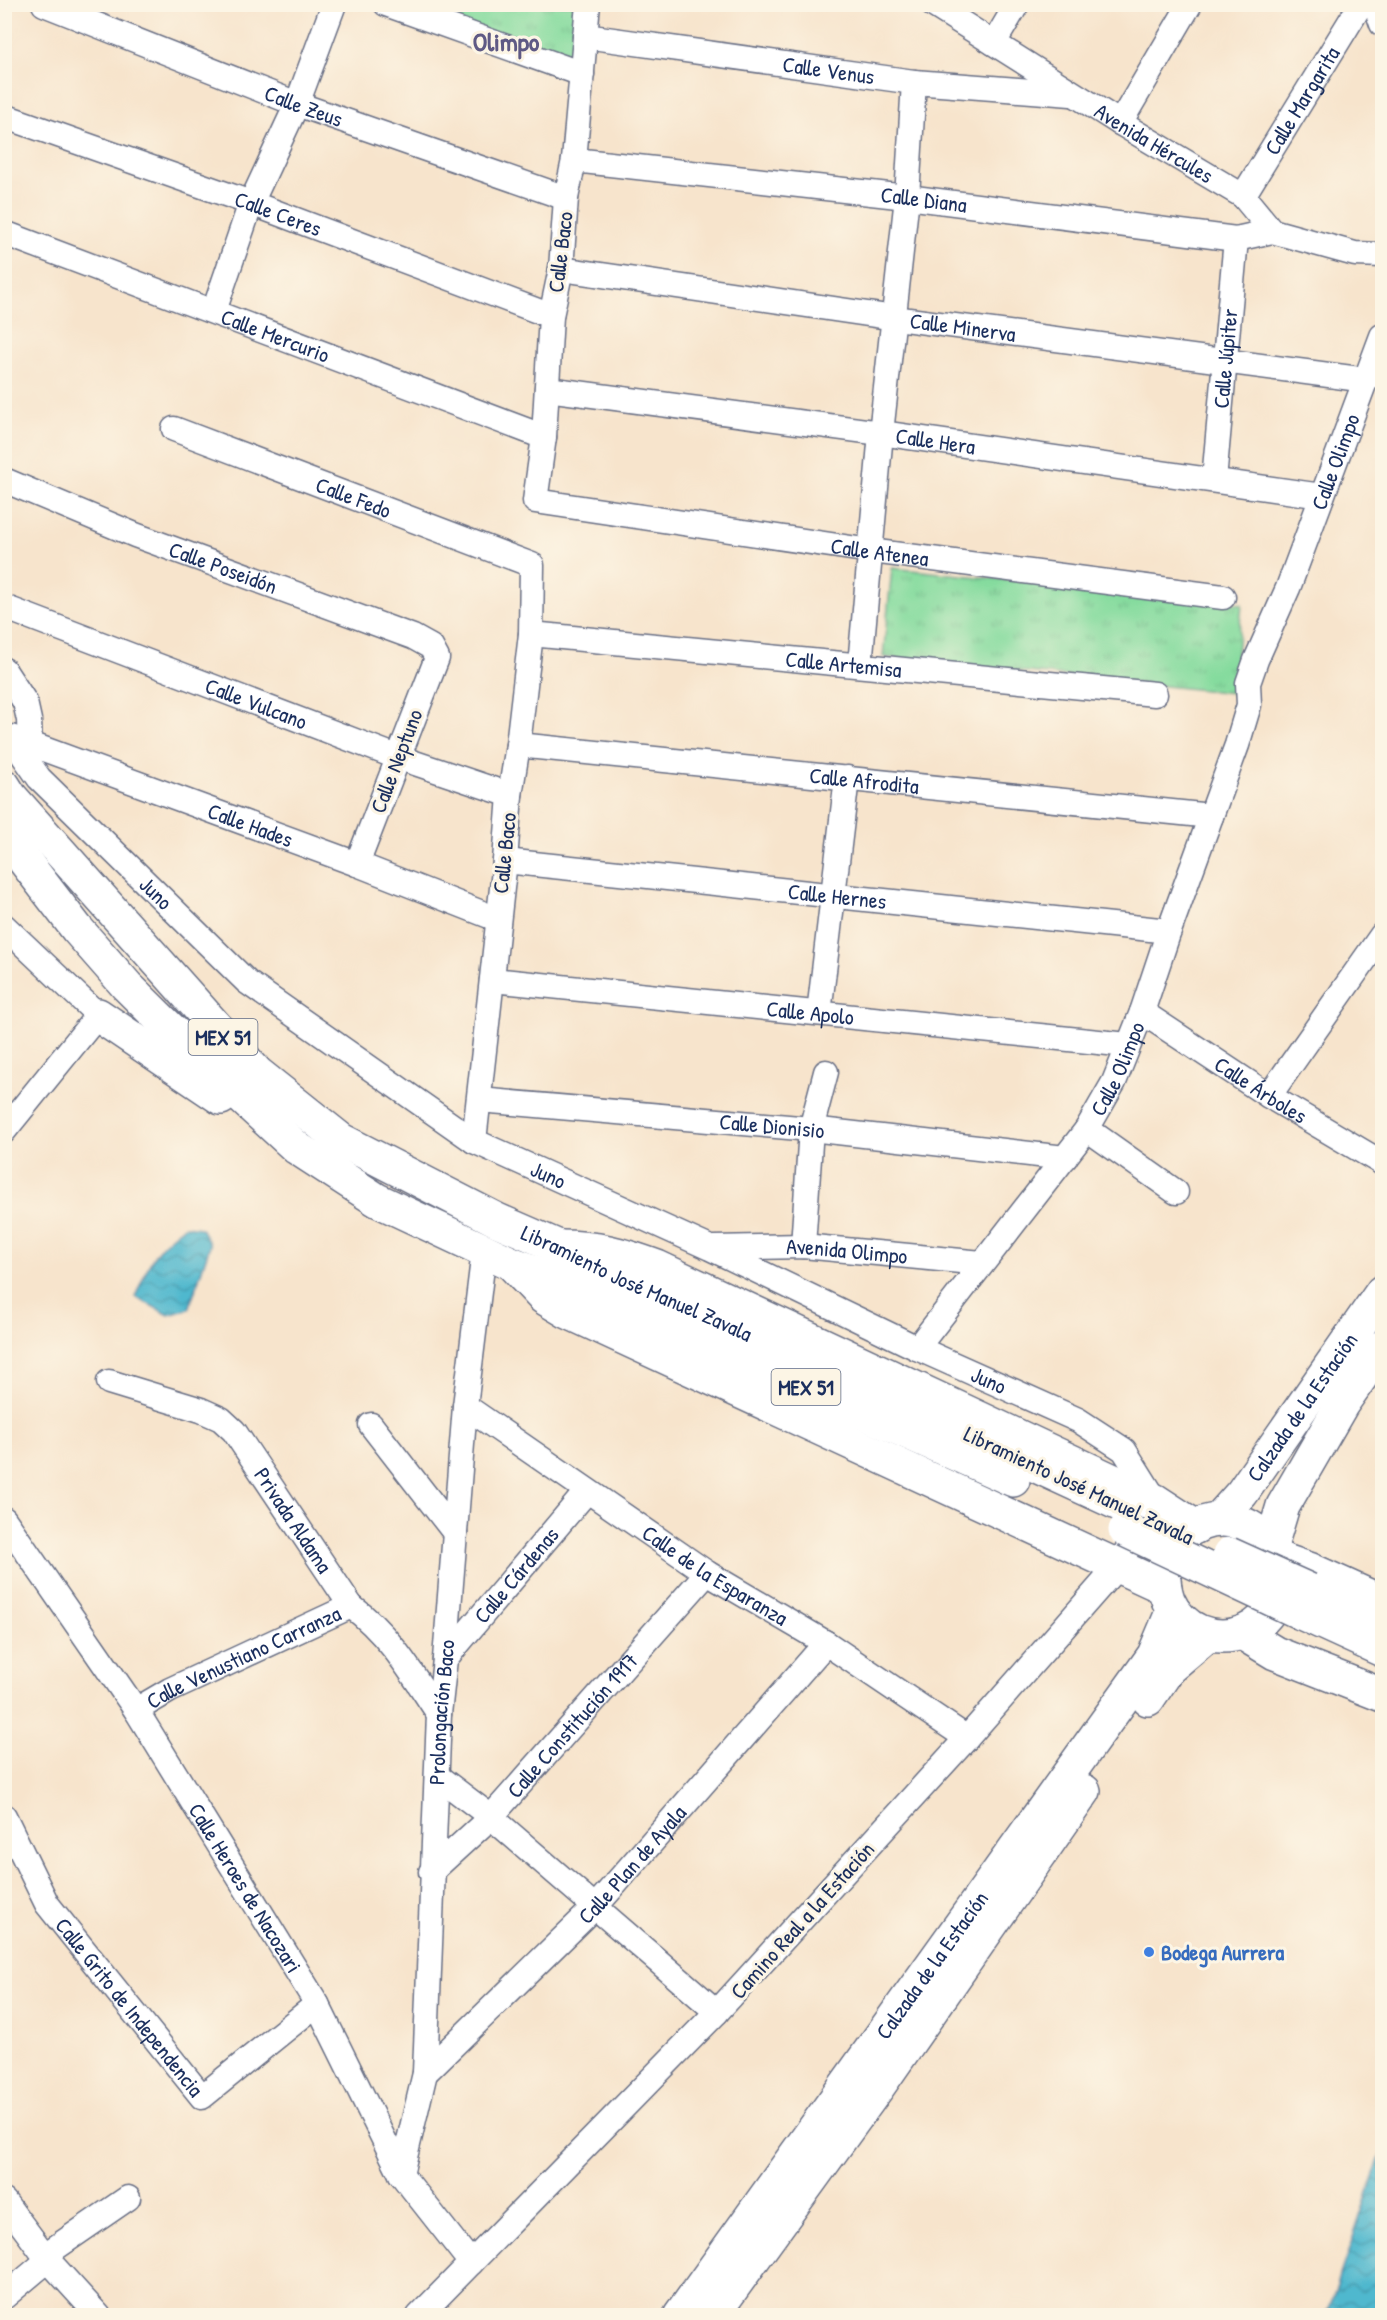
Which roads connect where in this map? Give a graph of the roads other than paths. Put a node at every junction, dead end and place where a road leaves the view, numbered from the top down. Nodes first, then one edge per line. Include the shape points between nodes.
1 (44, 4) edge
2 (334, 4) edge
3 (386, 4) edge
4 (588, 4) edge
5 (932, 4) edge
6 (1017, 4) edge
7 (1190, 4) edge
8 (1361, 4) edge
9 (1375, 4) edge
10 (1383, 24) edge
11 (585, 36) junction
12 (994, 43) junction
13 (582, 74) junction
14 (914, 82) junction
15 (1074, 94) junction
16 (297, 104) junction
17 (4, 116) edge
18 (1120, 123) junction
19 (574, 160) junction
20 (1243, 196) junction
21 (907, 197) junction
22 (566, 198) junction
23 (251, 203) junction
24 (1272, 231) junction
25 (4, 233) edge
26 (1236, 239) junction
27 (1383, 255) edge
28 (561, 269) junction
29 (214, 311) junction
30 (551, 316) junction
31 (895, 318) junction
32 (1383, 336) edge
33 (1226, 361) junction
34 (1367, 380) junction
35 (547, 389) junction
36 (174, 429) dead end
37 (881, 433) junction
38 (544, 437) junction
39 (4, 480) edge
40 (1214, 480) junction
41 (1322, 496) junction
42 (536, 501) joint
43 (871, 551) junction
44 (532, 565) joint
45 (1224, 597) dead end
46 (4, 607) edge
47 (531, 634) junction
48 (437, 658) joint
49 (860, 665) junction
50 (4, 670) edge
51 (1155, 694) dead end
52 (15, 738) edge
53 (518, 744) junction
54 (397, 757) junction
55 (847, 778) junction
56 (4, 786) edge
57 (510, 795) junction
58 (1211, 816) junction
59 (4, 834) edge
60 (506, 861) junction
61 (357, 864) junction
62 (833, 895) junction
63 (497, 920) junction
64 (4, 926) edge
65 (1169, 931) junction
66 (1383, 934) edge
67 (492, 980) junction
68 (1142, 1012) junction
69 (819, 1013) junction
70 (98, 1016) junction
71 (1128, 1045) junction
72 (826, 1072) dead end
73 (1269, 1096) junction
74 (479, 1100) junction
75 (811, 1129) junction
76 (1087, 1130) junction
77 (4, 1131) edge
78 (474, 1141) junction
79 (297, 1148) junction
80 (1065, 1158) junction
81 (1383, 1163) edge
82 (1176, 1192) dead end
83 (803, 1246) junction
84 (710, 1248) junction
85 (497, 1257) junction
86 (982, 1263) junction
87 (1383, 1292) edge
88 (1383, 1347) edge
89 (917, 1348) junction
90 (109, 1382) dead end
91 (465, 1406) junction
92 (371, 1425) dead end
93 (587, 1491) junction
94 (1138, 1513) junction
95 (4, 1519) edge
96 (1207, 1523) junction
97 (455, 1533) junction
98 (1274, 1552) junction
99 (1117, 1567) junction
100 (707, 1573) junction
101 (1169, 1599) junction
102 (1305, 1601) junction
103 (1383, 1602) edge
104 (351, 1606) junction
105 (1383, 1624) edge
106 (1242, 1633) junction
107 (1208, 1635) junction
108 (826, 1643) junction
109 (1383, 1650) edge
110 (446, 1659) junction
111 (1383, 1695) edge
112 (136, 1710) junction
113 (439, 1714) junction
114 (967, 1738) junction
115 (437, 1776) junction
116 (4, 1816) edge
117 (491, 1817) junction
118 (431, 1872) junction
119 (596, 1905) junction
120 (317, 2004) junction
121 (717, 2012) junction
122 (425, 2073) junction
123 (402, 2174) junction
124 (128, 2198) dead end
125 (4, 2201) edge
126 (46, 2258) junction
127 (471, 2263) junction
128 (4, 2297) edge
129 (99, 2316) edge
130 (419, 2316) edge
131 (680, 2316) edge
132 (712, 2316) edge

1 - 16 street, Calle Zeus
2 - 16 street
3 - 13 street
4 - 11 street, Calle Baco
5 - 12 street, Avenida Hércules
6 - 12 street
7 - 18 street
8 - 20 street, Calle Margarita
9 - 10 street
11 - 13 street, Calle Baco
11 - 14 street, Calle Venus
12 - 15 street, Avenida Hércules
13 - 19 street, Calle Baco
14 - 15 street, Calle Venus
14 - 21 street
15 - 18 street, Avenida Hércules
16 - 22 street, Calle Zeus
16 - 23 street
17 - 23 street, Calle Ceres
18 - 20 street, Avenida Hércules
19 - 21 street, Calle Diana
19 - 22 street, Calle Baco
20 - 24 street, Avenida Hércules
21 - 26 street, Calle Diana
21 - 31 street
22 - 28 street, Calle Baco
23 - 29 street
23 - 30 street, Calle Ceres
24 - 26 street, Calle Diana
24 - 27 street via 1354,254
25 - 29 street, Calle Mercurio
26 - 33 street, Calle Júpiter
28 - 30 street, Calle Baco
28 - 31 street, Calle Minerva
29 - 38 street, Calle Mercurio
30 - 35 street, Calle Baco
31 - 33 street, Calle Minerva
31 - 37 street
32 - 34 street, Calle Olimpo
33 - 34 street, Calle Minerva
33 - 40 street, Calle Júpiter
34 - 41 street, Calle Olimpo
35 - 37 street, Calle Hera
35 - 38 street, Calle Baco
36 - 44 street, Calle Fedo
37 - 40 street, Calle Hera
37 - 43 street
38 - 42 street, Calle Baco
39 - 48 street, Calle Poseidón via 135,535 413,637 431,647
40 - 41 street, Calle Hera
41 - 58 street, Calle Olimpo via 1248,683 1249,705
42 - 43 street, Calle Atenea
43 - 45 street, Calle Atenea
43 - 49 street
44 - 47 street, Calle Baco
46 - 54 street, Calle Vulcano
47 - 49 street, Calle Artemisa
47 - 53 street, Calle Baco
48 - 54 street, Calle Neptuno
49 - 51 street, Calle Artemisa
50 - 52 street via 25,702 29,720
52 - 61 street, Calle Hades
52 - 78 street, Juno via 39,778 247,982
53 - 55 street, Calle Afrodita
53 - 57 street, Calle Baco
54 - 57 street, Calle Vulcano
54 - 61 street, Calle Neptuno
55 - 58 street, Calle Afrodita
55 - 62 street
56 - 94 main road, Libramiento José Manuel Zavala / MEX 51 via 257,1073 341,1140 625,1280
57 - 60 street, Calle Baco
58 - 65 street, Calle Olimpo
59 - 79 main road, Libramiento José Manuel Zavala / MEX 51 via 76,929 127,986
60 - 62 street, Calle Hernes
60 - 63 street, Calle Baco
61 - 63 street, Calle Hades
62 - 65 street, Calle Hernes
62 - 69 street
63 - 67 street, Calle Baco
64 - 70 street
65 - 68 street, Calle Olimpo
66 - 73 street
67 - 69 street, Calle Apolo
67 - 74 street, Calle Baco
68 - 71 street, Calle Olimpo
68 - 73 street, Calle Árboles
69 - 71 street, Calle Apolo
70 - 77 street
70 - 79 main road
71 - 76 street, Calle Olimpo via 1114,1083
72 - 75 street
73 - 81 street, Calle Árboles
74 - 75 street, Calle Dionisio
74 - 78 street, Calle Baco
75 - 80 street, Calle Dionisio
75 - 83 street
76 - 80 street, Calle Olimpo
76 - 82 street
78 - 84 street, Juno
79 - 85 main road, Libramiento José Manuel Zavala / MEX 51 via 377,1200
80 - 86 street, Calle Olimpo
83 - 84 street, Avenida Olimpo
83 - 86 street, Avenida Olimpo
84 - 89 street, Juno
85 - 91 street, Prolongación Baco
85 - 94 main road, Libramiento José Manuel Zavala / MEX 51
85 - 99 main road via 543,1297 568,1312
86 - 89 street, Calle Olimpo
87 - 96 main road, Calzada de la Estación via 1242,1493
88 - 98 main road, Calzada de la Estación via 1342,1404 1283,1506
89 - 94 street, Juno via 1078,1420 1124,1450
90 - 104 street, Privada Aldama via 221,1419 234,1431
91 - 93 street, Calle de la Esparanza
91 - 97 street, Prolongación Baco
92 - 97 street
93 - 100 street, Calle de la Esparanza
93 - 110 street, Calle Cárdenas
94 - 96 main road
94 - 99 street, Camino Real a la Estación
94 - 102 main road, Libramiento José Manuel Zavala / MEX 51, bridge
95 - 112 street, Calle Heroes de Nacozari
96 - 98 main road via 1234,1521 1248,1526 1261,1534
96 - 101 main road via 1181,1538 1171,1552 1165,1570
97 - 110 street, Prolongación Baco
98 - 103 main road
98 - 106 main road via 1280,1576 1278,1594 1258,1624
99 - 101 main road
99 - 114 street, Camino Real a la Estación
100 - 108 street, Calle de la Esparanza
100 - 117 street, Calle Constitución 1917
101 - 107 main road via 1183,1621
101 - 131 main road, Calzada de la Estación via 1154,1655
102 - 105 main road, Libramiento José Manuel Zavala / MEX 51
102 - 109 main road, Libramiento José Manuel Zavala / MEX 51
104 - 112 street, Calle Venustiano Carranza via 170,1690
104 - 113 street, Privada Aldama via 373,1622 394,1647
106 - 107 main road
106 - 111 main road via 1275,1653
107 - 132 main road, Calzada de la Estación via 1169,1668 885,2077
108 - 114 street, Calle de la Esparanza
108 - 119 street, Calle Plan de Ayala
110 - 113 street, Prolongación Baco
112 - 120 street, Calle Heroes de Nacozari
113 - 115 street, Prolongación Baco
114 - 121 street, Camino Real a la Estación
115 - 117 street
115 - 118 street, Prolongación Baco
116 - 120 street, Calle Grito de Independencia via 47,1904 202,2097
117 - 118 street, Calle Constitución 1917
117 - 119 street
118 - 122 street, Prolongación Baco
119 - 121 street
119 - 122 street, Calle Plan de Ayala
120 - 123 street, Calle Heroes de Nacozari
121 - 127 street, Camino Real a la Estación
122 - 123 street, Prolongación Baco
123 - 127 street, Calle Heroes de Nacozari
124 - 126 street
125 - 126 street
126 - 128 street
126 - 129 street
127 - 130 street, Camino Real a la Estación

